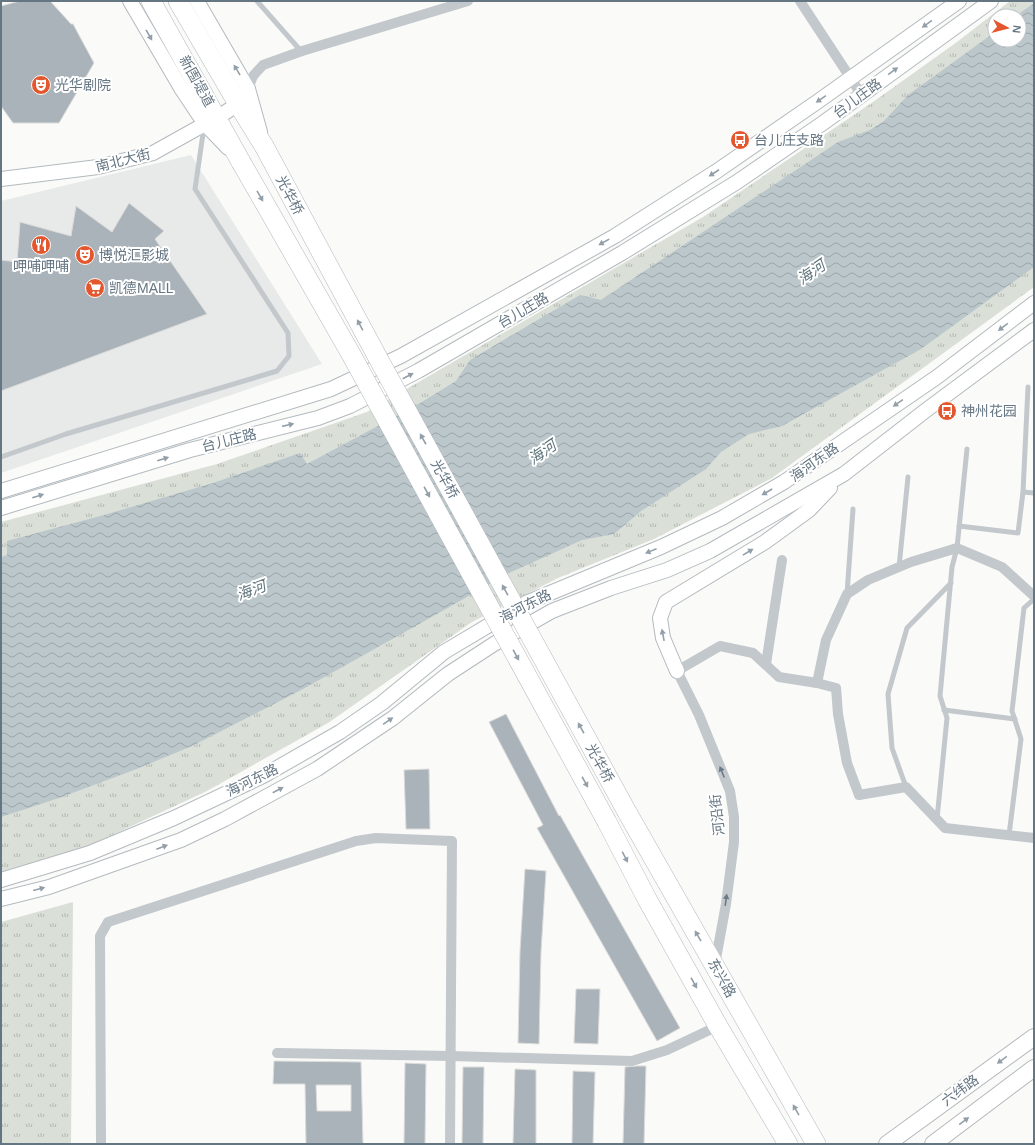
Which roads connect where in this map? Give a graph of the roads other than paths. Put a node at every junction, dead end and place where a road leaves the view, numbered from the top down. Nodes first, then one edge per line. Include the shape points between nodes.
1 (130, 1) edge
2 (152, 1) edge
3 (178, 1) edge
4 (257, 1) edge
5 (468, 1) edge
6 (800, 1) edge
7 (959, 1) edge
8 (991, 1) edge
9 (201, 4) edge
10 (302, 51) junction
11 (208, 52) junction
12 (851, 78) junction
13 (861, 94) junction
14 (243, 96) junction
15 (211, 121) junction
16 (264, 146) joint
17 (241, 162) joint
18 (1, 179) edge
19 (1034, 303) edge
20 (1034, 330) edge
21 (1028, 387) dead end
22 (967, 450) dead end
23 (1, 457) edge
24 (844, 474) junction
25 (908, 477) dead end
26 (1, 492) edge
27 (1023, 492) junction
28 (1034, 493) edge
29 (1, 508) edge
30 (853, 509) dead end
31 (959, 526) junction
32 (957, 548) junction
33 (782, 560) dead end
34 (899, 567) junction
35 (951, 583) junction
36 (847, 594) junction
37 (1034, 598) edge
38 (766, 664) junction
39 (677, 671) junction
40 (817, 683) junction
41 (944, 710) junction
42 (1015, 719) junction
43 (906, 787) junction
44 (627, 812) joint
45 (937, 820) junction
46 (607, 822) joint
47 (1010, 835) junction
48 (1034, 838) edge
49 (1, 880) edge
50 (1, 899) edge
51 (715, 966) junction
52 (718, 1026) junction
53 (1034, 1037) edge
54 (277, 1053) dead end
55 (452, 1056) junction
56 (1034, 1068) edge
57 (101, 1144) edge
58 (450, 1144) edge
59 (788, 1144) edge
60 (816, 1144) edge
61 (887, 1144) edge
62 (933, 1144) edge

1 -> 15 street via 180,88
2 - 15 highway, 新围堤道
3 - 11 highway, 新围堤道
4 - 10 lane
5 - 10 street
6 - 12 street
7 -> 12 street, 台儿庄路
13 -> 8 street, 台儿庄路
9 - 11 street via 201,26
14 -> 9 street
10 - 14 street via 263,65 253,76
11 - 14 highway, 新围堤道
12 - 13 street
12 -> 26 street, 台儿庄路 via 717,172 615,236 401,356 330,389
29 -> 13 street, 台儿庄路 via 190,450 318,418 350,406 418,371 622,253 737,182
14 - 15 street, 南北大街
14 - 16 highway, 新围堤道
15 - 17 highway, 新围堤道
15 - 18 street, 南北大街 via 153,153 98,167
15 - 23 lane via 195,189 288,333 289,356 277,371 66,434
44 -> 16 highway, 光华桥, bridge
17 -> 46 highway, 光华桥, bridge via 352,356
19 -> 49 street, 海河东路 via 937,376 784,482 722,518 661,547 526,603 444,652 382,703 340,732 263,776 174,818 90,853
20 - 24 street, 海河东路
21 - 27 lane
22 - 31 lane
39 -> 24 street via 663,638 660,618 666,602 765,542 809,510
50 -> 24 street, 海河东路 via 49,887 133,858 181,840 225,819 317,769 393,718 455,670 552,611 666,570 710,551
25 - 34 lane
27 - 28 lane
27 - 31 lane via 1018,533
30 - 36 lane
31 - 32 lane
32 - 34 street
32 - 35 lane
32 - 37 street via 1002,567
33 - 38 street
34 - 36 street via 868,580
35 - 41 lane via 940,696
35 - 43 lane via 907,628 888,694 892,748
36 - 40 street via 826,640
37 - 42 lane via 1024,608 1012,711
38 - 39 street via 753,653 720,646
38 - 40 street via 779,677
51 -> 39 street, 河沿街 via 734,842 734,817 730,791 699,715
40 - 43 street via 836,688 847,763 859,795
41 - 42 lane
41 - 45 lane via 947,718
42 - 47 lane via 1021,740
43 - 45 street
51 -> 44 highway, 东兴路
45 - 47 street via 945,828
46 -> 52 highway, 东兴路
47 - 48 street
60 -> 51 highway, 东兴路
52 - 55 street via 667,1050 632,1061
52 - 59 highway, 东兴路
53 -> 61 main road, 六纬路
54 - 55 street
55 - 57 street via 452,841 376,838 356,842 108,922 100,936
55 - 58 street
62 -> 56 main road, 六纬路

